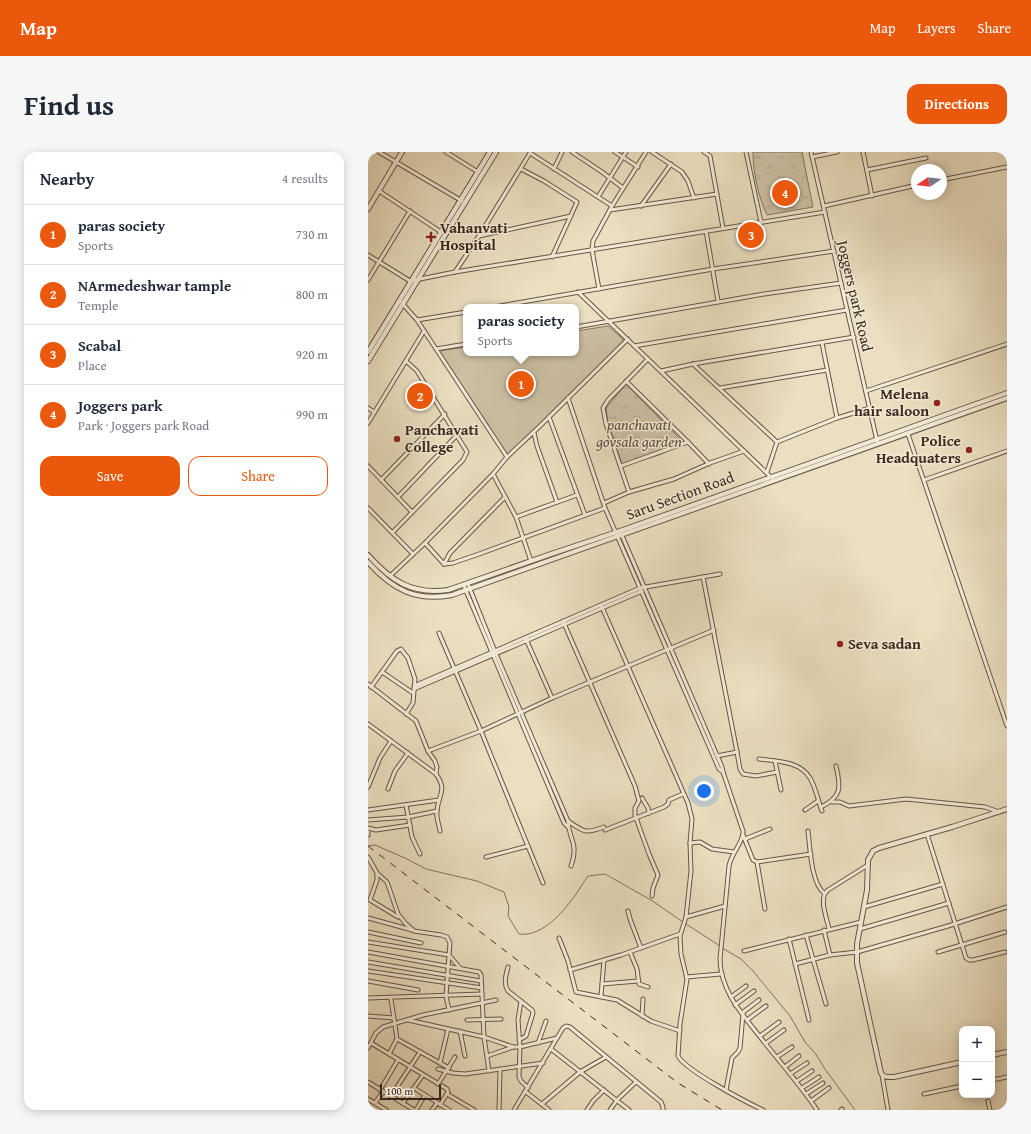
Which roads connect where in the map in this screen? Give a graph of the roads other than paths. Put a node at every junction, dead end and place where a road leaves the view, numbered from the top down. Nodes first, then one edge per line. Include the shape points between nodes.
1 (379, 152) edge
2 (402, 152) edge
3 (446, 152) edge
4 (490, 152) edge
5 (496, 152) edge
6 (530, 152) edge
7 (562, 152) edge
8 (572, 152) edge
9 (615, 152) edge
10 (626, 152) edge
11 (646, 152) edge
12 (652, 152) edge
13 (704, 152) edge
14 (746, 152) edge
15 (811, 152) edge
16 (837, 152) edge
17 (863, 152) edge
18 (622, 157) junction
19 (812, 157) junction
20 (926, 158) dead end
21 (396, 162) junction
22 (671, 164) junction
23 (638, 167) junction
24 (1007, 167) edge
25 (521, 169) junction
26 (554, 169) junction
27 (867, 170) junction
28 (478, 172) junction
29 (610, 178) junction
30 (947, 179) edge
31 (911, 186) edge
32 (623, 188) junction
33 (379, 191) junction
34 (717, 194) junction
35 (872, 196) junction
36 (598, 197) junction
37 (694, 198) junction
38 (463, 202) junction
39 (612, 206) junction
40 (641, 206) junction
41 (824, 206) junction
42 (368, 209) edge
43 (610, 210) junction
44 (410, 211) junction
45 (825, 212) junction
46 (571, 216) junction
47 (760, 222) junction
48 (723, 228) junction
49 (706, 231) junction
50 (442, 232) junction
51 (479, 236) junction
52 (592, 250) junction
53 (834, 251) junction
54 (368, 255) edge
55 (552, 257) junction
56 (379, 262) junction
57 (713, 269) junction
58 (456, 272) junction
59 (419, 279) junction
60 (368, 280) edge
61 (410, 281) junction
62 (841, 282) junction
63 (599, 289) junction
64 (578, 292) junction
65 (401, 302) junction
66 (718, 302) junction
67 (511, 304) edge
68 (848, 310) junction
69 (463, 312) edge
70 (417, 320) junction
71 (610, 321) junction
72 (579, 326) edge
73 (424, 331) junction
74 (854, 337) junction
75 (628, 339) junction
76 (822, 343) junction
77 (463, 344) edge
78 (1007, 344) edge
79 (634, 346) junction
80 (436, 349) junction
81 (368, 352) edge
82 (648, 359) junction
83 (368, 361) edge
84 (406, 361) junction
85 (693, 364) junction
86 (827, 370) junction
87 (661, 371) junction
88 (626, 381) junction
89 (720, 388) junction
90 (866, 391) junction
91 (1007, 393) edge
92 (568, 398) junction
93 (1007, 398) edge
94 (368, 408) edge
95 (870, 408) junction
96 (374, 412) junction
97 (445, 414) junction
98 (550, 417) junction
99 (837, 418) junction
100 (368, 424) edge
101 (534, 432) junction
102 (908, 434) junction
103 (457, 435) junction
104 (877, 439) junction
105 (688, 442) junction
106 (777, 442) junction
107 (878, 444) junction
108 (744, 451) junction
109 (1007, 451) edge
110 (507, 457) junction
111 (709, 464) junction
112 (368, 466) edge
113 (621, 466) junction
114 (767, 472) junction
115 (493, 474) junction
116 (771, 477) junction
117 (381, 480) junction
118 (775, 480) junction
119 (924, 480) junction
120 (629, 492) junction
121 (577, 495) junction
122 (398, 497) junction
123 (505, 497) junction
124 (557, 502) junction
125 (604, 503) junction
126 (368, 508) edge
127 (605, 508) junction
128 (412, 512) junction
129 (585, 515) junction
130 (516, 517) junction
131 (393, 532) junction
132 (619, 534) junction
133 (523, 538) junction
134 (425, 543) junction
135 (413, 554) junction
136 (368, 555) edge
137 (531, 561) junction
138 (368, 562) edge
139 (444, 564) junction
140 (720, 574) dead end
141 (389, 576) junction
142 (703, 577) junction
143 (466, 585) junction
144 (645, 588) junction
145 (468, 590) junction
146 (641, 590) junction
147 (601, 606) junction
148 (564, 623) junction
149 (714, 630) junction
150 (439, 633) dead end
151 (526, 639) junction
152 (403, 646) dead end
153 (671, 648) junction
154 (399, 649) junction
155 (667, 650) junction
156 (494, 653) junction
157 (627, 666) junction
158 (455, 670) junction
159 (382, 672) junction
160 (590, 682) junction
161 (368, 684) edge
162 (371, 687) junction
163 (414, 689) junction
164 (552, 698) junction
165 (522, 712) junction
166 (406, 714) junction
167 (517, 715) junction
168 (368, 724) edge
169 (1007, 726) edge
170 (481, 731) junction
171 (391, 741) junction
172 (428, 751) junction
173 (737, 752) junction
174 (408, 753) junction
175 (718, 756) junction
176 (759, 759) dead end
177 (775, 761) junction
178 (836, 766) dead end
179 (723, 772) junction
180 (777, 772) junction
181 (436, 774) junction
182 (368, 787) edge
183 (388, 789) dead end
184 (780, 790) dead end
185 (683, 794) junction
186 (638, 797) junction
187 (642, 798) junction
188 (440, 800) junction
189 (638, 801) junction
190 (818, 801) junction
191 (832, 802) junction
192 (406, 805) junction
193 (1007, 809) edge
194 (368, 810) edge
195 (804, 810) dead end
196 (437, 811) junction
197 (999, 812) junction
198 (649, 813) junction
199 (408, 818) junction
200 (636, 818) junction
201 (368, 820) edge
202 (568, 821) junction
203 (410, 825) junction
204 (568, 827) junction
205 (770, 829) dead end
206 (368, 830) edge
207 (440, 831) dead end
208 (808, 831) dead end
209 (927, 834) junction
210 (368, 835) edge
211 (743, 835) junction
212 (745, 839) junction
213 (690, 843) junction
214 (528, 846) junction
215 (734, 852) junction
216 (420, 854) dead end
217 (811, 854) junction
218 (486, 857) dead end
219 (369, 859) edge
220 (757, 862) junction
221 (368, 864) edge
222 (868, 865) junction
223 (571, 866) dead end
224 (377, 873) junction
225 (543, 883) dead end
226 (943, 884) junction
227 (824, 893) junction
228 (652, 896) dead end
229 (369, 900) edge
230 (949, 903) junction
231 (368, 906) edge
232 (725, 906) junction
233 (864, 907) junction
234 (1007, 907) edge
235 (765, 909) dead end
236 (628, 911) dead end
237 (368, 918) edge
238 (400, 918) junction
239 (686, 919) junction
240 (861, 922) junction
241 (955, 924) junction
242 (829, 929) junction
243 (860, 929) junction
244 (824, 930) junction
245 (414, 931) junction
246 (368, 932) edge
247 (1005, 932) dead end
248 (680, 934) junction
249 (806, 935) junction
250 (559, 938) dead end
251 (789, 939) junction
252 (368, 942) edge
253 (421, 943) dead end
254 (962, 944) junction
255 (641, 948) junction
256 (744, 951) dead end
257 (368, 952) edge
258 (630, 952) junction
259 (857, 952) junction
260 (938, 952) dead end
261 (1005, 952) dead end
262 (449, 955) junction
263 (830, 955) junction
264 (813, 959) junction
265 (604, 960) junction
266 (368, 962) edge
267 (795, 964) junction
268 (448, 966) junction
269 (508, 967) dead end
270 (460, 968) junction
271 (570, 970) junction
272 (368, 971) edge
273 (721, 974) junction
274 (448, 975) junction
275 (686, 977) junction
276 (368, 981) edge
277 (481, 981) junction
278 (638, 982) junction
279 (447, 983) junction
280 (602, 984) junction
281 (746, 986) dead end
282 (648, 987) dead end
283 (482, 988) junction
284 (418, 990) dead end
285 (754, 991) dead end
286 (482, 994) junction
287 (446, 996) junction
288 (601, 996) junction
289 (731, 997) junction
290 (368, 998) edge
291 (391, 999) dead end
292 (643, 999) dead end
293 (496, 1000) dead end
294 (759, 1000) dead end
295 (521, 1002) junction
296 (482, 1003) junction
297 (826, 1004) dead end
298 (735, 1005) junction
299 (766, 1006) dead end
300 (449, 1010) junction
301 (742, 1014) junction
302 (368, 1016) edge
303 (642, 1016) junction
304 (394, 1018) junction
305 (500, 1019) dead end
306 (408, 1020) junction
307 (467, 1020) dead end
308 (483, 1020) junction
309 (747, 1020) junction
310 (809, 1020) dead end
311 (546, 1021) dead end
312 (779, 1022) dead end
313 (395, 1024) junction
314 (448, 1029) junction
315 (784, 1030) dead end
316 (460, 1031) junction
317 (680, 1031) junction
318 (760, 1036) junction
319 (484, 1037) junction
320 (557, 1038) junction
321 (397, 1039) junction
322 (519, 1040) junction
323 (538, 1043) junction
324 (766, 1043) junction
325 (369, 1045) edge
326 (513, 1047) junction
327 (520, 1047) junction
328 (792, 1048) dead end
329 (551, 1049) junction
330 (420, 1052) junction
331 (1007, 1052) edge
332 (389, 1054) junction
333 (995, 1054) edge
334 (465, 1056) dead end
335 (487, 1056) junction
336 (799, 1056) dead end
337 (455, 1057) dead end
338 (606, 1057) junction
339 (777, 1057) junction
340 (398, 1060) junction
341 (543, 1062) junction
342 (440, 1063) junction
343 (959, 1063) edge
344 (806, 1064) dead end
345 (519, 1066) junction
346 (410, 1067) junction
347 (785, 1067) junction
348 (448, 1068) junction
349 (438, 1069) dead end
350 (500, 1069) junction
351 (489, 1071) junction
352 (812, 1071) dead end
353 (446, 1072) junction
354 (580, 1072) junction
355 (790, 1074) junction
356 (423, 1075) junction
357 (882, 1075) junction
358 (819, 1077) dead end
359 (1007, 1077) edge
360 (995, 1079) edge
361 (796, 1081) junction
362 (368, 1082) edge
363 (636, 1082) junction
364 (823, 1083) dead end
365 (438, 1084) junction
366 (959, 1087) edge
367 (414, 1088) junction
368 (528, 1088) junction
369 (802, 1088) junction
370 (829, 1088) dead end
371 (604, 1090) junction
372 (726, 1090) junction
373 (381, 1091) junction
374 (526, 1092) junction
375 (447, 1094) junction
376 (806, 1094) junction
377 (924, 1094) dead end
378 (425, 1095) junction
379 (391, 1096) junction
380 (368, 1099) edge
381 (617, 1100) junction
382 (811, 1101) junction
383 (988, 1101) dead end
384 (375, 1103) junction
385 (403, 1103) junction
386 (439, 1104) junction
387 (542, 1104) junction
388 (386, 1110) edge
389 (415, 1110) edge
390 (432, 1110) edge
391 (448, 1110) edge
392 (474, 1110) edge
393 (499, 1110) edge
394 (514, 1110) edge
395 (549, 1110) edge
396 (587, 1110) edge
397 (610, 1110) edge
398 (629, 1110) edge
399 (663, 1110) edge
400 (763, 1110) edge
401 (817, 1110) edge
402 (888, 1110) edge
403 (990, 1110) edge

1 - 21 street
2 - 21 street
3 - 28 street
4 - 28 main road
5 - 38 main road
6 - 25 street
6 - 26 street
7 - 26 street
8 - 29 street
9 - 18 street
10 - 18 street
11 - 23 street
12 - 22 street
13 - 34 street via 710,156
14 - 47 street
15 - 19 street, Joggers park Road
16 - 19 street
17 - 27 street
18 - 23 street
18 - 29 street
19 - 41 street, Joggers park Road
20 - 27 street
21 - 33 street
21 - 38 street
22 - 37 street via 682,172
22 - 40 street
23 - 32 street
24 - 30 street
25 - 46 street via 578,202
25 - 51 street
26 - 36 street
27 - 35 street
28 - 38 main road
29 - 32 street
29 - 36 street
31 - 35 street
32 - 39 street
33 - 42 street
33 - 44 street
34 - 37 street
34 - 48 street
35 - 41 street
36 - 39 street
37 - 40 street
38 - 50 main road
38 - 59 main road
39 - 43 street
40 - 43 street
41 - 45 street, Joggers park Road
43 - 52 street via 593,241
44 - 50 street
44 - 56 street
45 - 47 street
45 - 53 street, Joggers park Road
46 - 51 street
46 - 55 street
47 - 48 street
48 - 49 street
49 - 52 street
49 - 57 street
50 - 61 main road
51 - 58 street
52 - 55 street
52 - 63 street
53 - 57 street
53 - 62 street, Joggers park Road
54 - 56 street
55 - 58 street
56 - 60 street
56 - 61 street
57 - 63 street
57 - 66 street
58 - 59 street
59 - 61 street
59 - 65 main road
61 - 65 main road
62 - 66 street
62 - 68 street, Joggers park Road
63 - 64 street
64 - 67 street
64 - 71 street
65 - 70 street
65 - 81 main road
65 - 83 main road
66 - 71 street
68 - 74 street, Joggers park Road
68 - 79 street
69 - 70 street
70 - 73 street
71 - 72 street
71 - 75 street
73 - 80 street
73 - 84 street
74 - 76 street
74 - 90 street, Joggers park Road
75 - 79 street
75 - 92 street
76 - 85 street
76 - 86 street
77 - 80 street
78 - 90 street
79 - 82 street
80 - 110 street
82 - 87 street
82 - 88 street
84 - 96 street
84 - 97 street via 417,371
85 - 87 street
85 - 89 street
86 - 89 street
86 - 99 street
87 - 108 street
88 - 105 street
88 - 113 street via 603,408
89 - 106 street
90 - 95 street, Joggers park Road
91 - 104 street, Saru Section Road
92 - 98 street
92 - 125 street
93 - 102 street, Saru Section Road
94 - 96 street
95 - 99 street
95 - 104 street, Joggers park Road
96 - 100 street
97 - 103 street
97 - 117 street
98 - 101 street
98 - 121 street
99 - 106 street
101 - 110 street
101 - 124 street
102 - 107 street, Saru Section Road
102 - 119 street
103 - 122 street
103 - 128 street via 468,452
104 - 107 street, Joggers park Road
104 - 116 street, Saru Section Road
105 - 111 street
105 - 113 street
106 - 114 street
107 - 118 street, Saru Section Road
108 - 111 street
108 - 114 street
109 - 119 street
110 - 115 street
111 - 120 street via 674,479
112 - 117 street
113 - 120 street
114 - 116 street
115 - 123 street
115 - 134 street
116 - 118 street
116 - 132 street, Saru Section Road
117 - 122 street
118 - 132 street, Saru Section Road
119 - 169 street
120 - 125 street
121 - 124 street
121 - 129 street
122 - 128 street
123 - 130 street
123 - 139 street via 450,553
124 - 130 street
125 - 127 street
126 - 131 street
127 - 129 street
127 - 132 street
128 - 131 street
129 - 133 street
130 - 133 street
131 - 135 street
132 - 137 street, Saru Section Road
132 - 144 street
132 - 145 street, Saru Section Road
132 - 146 street
133 - 137 street
133 - 139 street
134 - 135 street
134 - 139 street
135 - 141 street
136 - 141 street, Saru Section Road
137 - 143 street, Saru Section Road
138 - 145 street, Saru Section Road via 391,584 413,594 438,597
140 - 142 street
141 - 143 street, Saru Section Road via 404,585 425,591 440,592
142 - 144 street
142 - 149 street
143 - 145 street
144 - 146 street
144 - 153 street
145 - 156 street
146 - 147 street
146 - 155 street
147 - 148 street
147 - 157 street
148 - 151 street
148 - 160 street
149 - 153 street
149 - 173 street
150 - 158 street
151 - 156 street
151 - 164 street
152 - 154 street
153 - 155 street
153 - 175 street
154 - 159 street
154 - 163 street via 403,650 408,658 414,674
155 - 157 street
155 - 179 street via 719,769
156 - 158 street
156 - 165 street
156 - 167 street
157 - 160 street
157 - 185 street
158 - 163 street
158 - 170 street
159 - 162 street
159 - 163 street
160 - 164 street
160 - 186 street
161 - 162 street
162 - 166 street
163 - 166 street via 413,703
164 - 165 street
165 - 167 street
165 - 202 street
166 - 172 street via 416,721
167 - 170 street
167 - 204 street
168 - 171 street
170 - 172 street
170 - 214 street
171 - 174 street
171 - 182 street via 380,758
172 - 181 street via 436,764
173 - 175 street
173 - 180 street via 743,774 756,776
174 - 181 street
174 - 183 street via 395,771
175 - 179 street
176 - 177 street
177 - 180 street
177 - 190 street via 794,765 802,770 811,780
178 - 191 street via 838,788
179 - 211 street
180 - 184 street
181 - 188 street via 442,784
185 - 198 street via 669,800 664,807
185 - 213 street via 692,819
186 - 187 street
186 - 189 street
187 - 189 street
187 - 198 street
188 - 192 street
188 - 196 street
189 - 200 street via 635,808
190 - 191 street via 821,809
190 - 195 street
191 - 197 street via 849,806 906,799 985,808
192 - 194 street
192 - 199 street
193 - 197 street
196 - 199 street
196 - 207 street
197 - 209 street
198 - 200 street
199 - 201 street
199 - 203 street
200 - 202 street via 592,832 583,832
200 - 228 street via 658,875
202 - 204 street
203 - 206 street
203 - 216 street via 412,837
204 - 223 street via 575,852
205 - 212 street
206 - 210 street
208 - 217 street
209 - 222 street via 876,849 871,853
209 - 226 street
211 - 212 street
211 - 215 street
212 - 220 street via 753,860
213 - 215 street via 702,842 712,849
213 - 239 street via 691,871
214 - 218 street
214 - 225 street
215 - 232 street via 729,866
217 - 220 street
217 - 227 street via 817,884
219 - 221 street
219 - 224 street
220 - 235 street
222 - 227 street
222 - 233 street
224 - 229 street
224 - 238 street via 387,882
226 - 230 street
226 - 233 street
227 - 242 street
229 - 231 street
229 - 238 street
230 - 241 street
230 - 243 street
232 - 239 street
232 - 273 street
233 - 240 street
234 - 241 street
236 - 255 street
237 - 245 street
238 - 245 street
239 - 248 street
240 - 242 street
240 - 243 street
241 - 254 street
241 - 259 street
242 - 244 street
243 - 259 street
244 - 249 street
244 - 263 street
245 - 262 street via 447,937 450,943
246 - 253 street
247 - 254 street
248 - 255 street
248 - 275 street
249 - 251 street
249 - 264 street
250 - 271 street
251 - 256 street
251 - 267 street
252 - 262 street
254 - 260 street
254 - 261 street via 969,960
255 - 258 street
257 - 268 street
258 - 265 street
258 - 278 street via 637,969
259 - 263 street
259 - 357 street via 858,971
262 - 268 street
262 - 270 street
263 - 264 street
264 - 267 street
264 - 297 street
265 - 271 street
265 - 280 street
266 - 274 street
267 - 310 street
268 - 270 street
268 - 274 street
269 - 295 street via 506,988
270 - 277 street via 479,972
271 - 288 street via 576,992
272 - 279 street
273 - 275 street
273 - 289 street
274 - 277 street
274 - 279 street
275 - 317 street
276 - 284 street
277 - 283 street
278 - 280 street
278 - 282 street
279 - 283 street
279 - 287 street
280 - 288 street
281 - 289 street
283 - 286 street
285 - 298 street
286 - 287 street
286 - 296 street
287 - 290 street
287 - 300 street
288 - 303 street via 622,1003
289 - 298 street
291 - 304 street
292 - 303 street
293 - 296 street
294 - 301 street
295 - 322 street via 518,1020
295 - 322 street via 533,1013 526,1036
296 - 300 street
296 - 308 street
298 - 301 street
299 - 309 street
300 - 306 street
301 - 309 street
301 - 372 street via 740,1048 732,1058
302 - 304 street
303 - 317 street
304 - 313 street
305 - 308 street
306 - 313 street
306 - 314 street
307 - 308 street
308 - 319 street
309 - 318 street
311 - 323 street
312 - 318 street
313 - 321 street
313 - 325 street via 380,1028
314 - 316 street
314 - 342 street
315 - 324 street
316 - 319 street
316 - 334 street
317 - 372 street via 677,1051 679,1058
318 - 324 street
319 - 326 street
319 - 335 street
320 - 323 street
320 - 329 street
320 - 338 street via 567,1026
321 - 330 street
321 - 332 street
322 - 327 street
323 - 327 street
324 - 339 street
325 - 332 street
326 - 327 street
326 - 335 street
327 - 345 street
328 - 339 street
329 - 341 street
329 - 354 street
330 - 342 street
330 - 346 street
331 - 333 street
332 - 340 street
335 - 351 street
336 - 347 street
337 - 348 street
338 - 354 street
338 - 363 street
339 - 347 street
340 - 346 street
340 - 373 street
341 - 345 street
341 - 368 street
342 - 348 street
343 - 357 street via 894,1077
344 - 355 street
345 - 350 street
345 - 368 street via 519,1077
346 - 356 street
346 - 379 street
347 - 355 street
348 - 353 street
349 - 353 street
350 - 351 street
350 - 393 street
351 - 353 street via 466,1074
352 - 361 street
353 - 365 street
354 - 371 street
354 - 387 street
355 - 361 street
356 - 365 street
356 - 367 street
357 - 402 street
358 - 369 street
359 - 360 street
361 - 369 street
362 - 373 street
363 - 381 street
363 - 399 street via 661,1102
364 - 376 street
365 - 375 street via 448,1090
366 - 377 street
367 - 378 street
367 - 385 street
368 - 374 street
369 - 376 street
370 - 382 street
371 - 381 street
371 - 396 street
372 - 400 street
373 - 379 street
373 - 384 street
374 - 387 street
374 - 394 street
375 - 386 street
375 - 392 street
376 - 382 street
378 - 386 street
378 - 389 street
379 - 385 street
380 - 384 street
381 - 397 street
381 - 398 street
382 - 401 street
383 - 403 street
384 - 388 street
385 - 389 street
386 - 390 street
386 - 391 street
387 - 395 street

